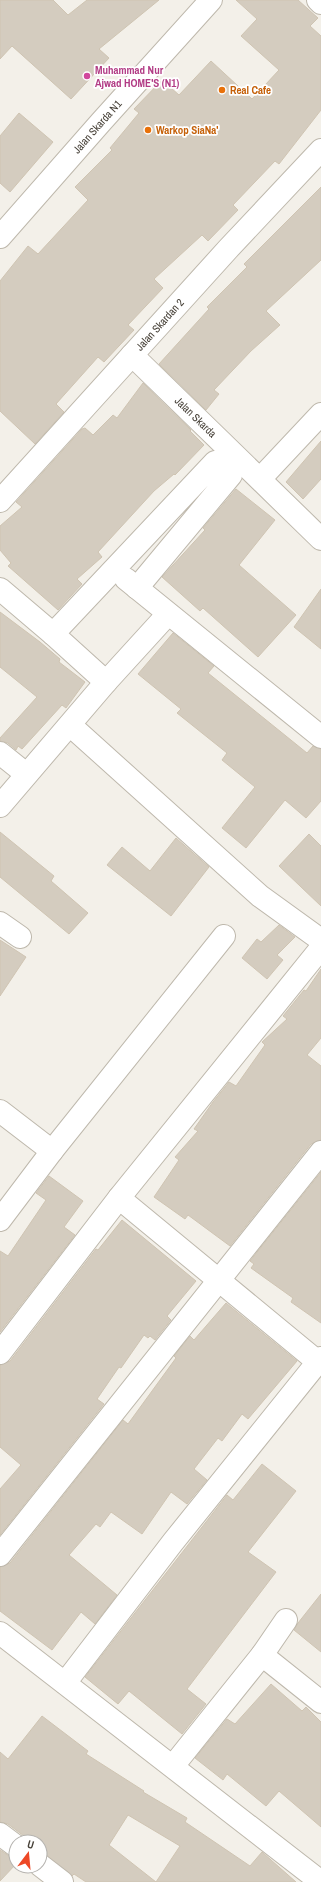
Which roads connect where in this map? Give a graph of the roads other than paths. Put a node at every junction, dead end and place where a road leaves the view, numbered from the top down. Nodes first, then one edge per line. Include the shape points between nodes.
1 (211, 0) edge
2 (318, 0) edge
3 (321, 3) edge
4 (321, 150) edge
5 (0, 237) edge
6 (132, 355) junction
7 (321, 414) edge
8 (260, 479) junction
9 (0, 501) edge
10 (165, 515) junction
11 (185, 531) junction
12 (321, 539) edge
13 (114, 569) junction
14 (137, 588) junction
15 (0, 589) edge
16 (168, 614) junction
17 (52, 634) junction
18 (106, 682) junction
19 (70, 725) junction
20 (321, 737) edge
21 (0, 753) edge
22 (26, 774) junction
23 (0, 806) edge
24 (0, 923) edge
25 (224, 936) dead end
26 (20, 937) dead end
27 (321, 940) edge
28 (321, 948) edge
29 (0, 1111) edge
30 (52, 1151) junction
31 (321, 1152) edge
32 (119, 1198) junction
33 (0, 1220) edge
34 (220, 1280) junction
35 (0, 1353) edge
36 (320, 1360) edge
37 (0, 1555) edge
38 (286, 1620) dead end
39 (0, 1633) edge
40 (262, 1655) junction
41 (65, 1683) junction
42 (321, 1702) edge
43 (173, 1766) junction
44 (48, 1871) edge
45 (316, 1881) edge
46 (62, 1882) edge

1 - 5 street, Jalan Skarda N1
2 - 3 street
4 - 6 street, Jalan Skardan 2
6 - 8 street, Jalan Skarda
6 - 9 street, Jalan Skardan 2
7 - 8 street
8 - 12 street, Jalan Skarda
10 - 11 street
10 - 11 street via 215,462 220,461 230,470 231,475
10 - 13 street
11 - 14 street
13 - 14 street
13 - 17 street
14 - 16 street
15 - 17 street
16 - 18 street
16 - 20 street
17 - 18 street
18 - 19 street
19 - 22 street
19 - 27 street via 260,896
21 - 22 street
22 - 23 street
24 - 26 street
25 - 30 street
28 - 32 street
29 - 30 street
30 - 33 street
31 - 34 street
32 - 34 street
32 - 35 street
34 - 36 street
34 - 37 street
36 - 41 street via 173,1542
38 - 40 street
39 - 41 street
40 - 42 street
40 - 43 street
41 - 43 street
43 - 45 street
44 - 46 street

